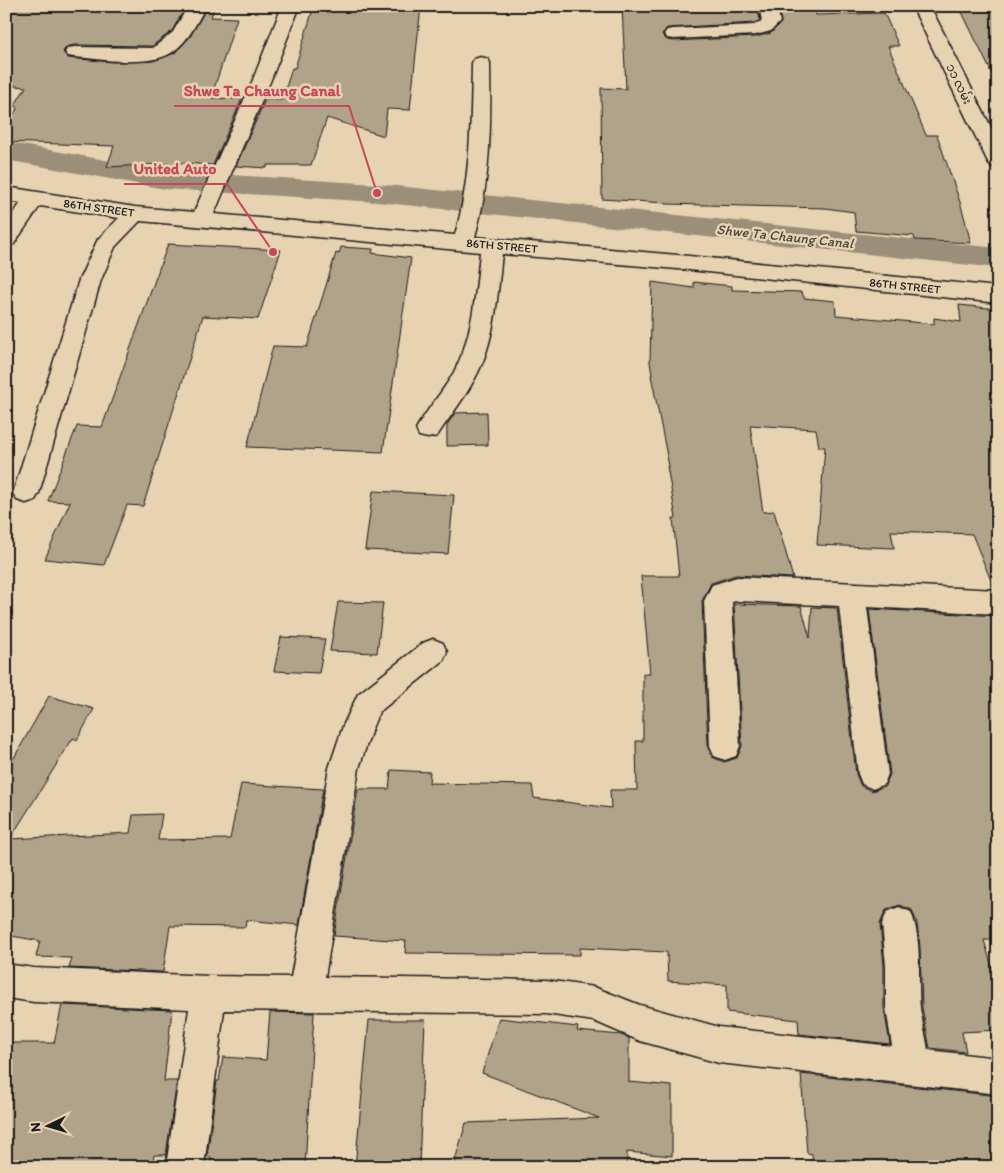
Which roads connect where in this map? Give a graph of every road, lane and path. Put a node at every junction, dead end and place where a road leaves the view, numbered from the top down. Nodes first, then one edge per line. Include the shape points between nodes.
1 (197, 6) edge
2 (292, 6) edge
3 (768, 6) edge
4 (921, 6) edge
5 (673, 34) dead end
6 (74, 52) dead end
7 (481, 63) dead end
8 (998, 162) edge
9 (6, 194) edge
10 (35, 198) junction
11 (204, 213) junction
12 (135, 214) junction
13 (466, 234) junction
14 (6, 239) edge
15 (492, 245) junction
16 (998, 295) edge
17 (428, 429) dead end
18 (26, 493) dead end
19 (852, 595) junction
20 (998, 602) edge
21 (433, 652) dead end
22 (725, 746) dead end
23 (873, 774) dead end
24 (899, 924) dead end
25 (6, 981) edge
26 (209, 993) junction
27 (305, 993) junction
28 (913, 1066) junction
29 (998, 1076) edge
30 (185, 1167) edge

1 - 6 street via 169,47 161,52
2 - 11 street
3 - 5 street via 771,22 756,30
4 - 8 street, ၁၁ လမ်း
7 - 13 street via 481,148
9 - 10 street, 86TH STREET
10 - 12 street, 86TH STREET
10 - 14 street
11 - 12 street, 86TH STREET
11 - 13 street, 86TH STREET
12 - 18 street via 106,244 90,280
13 - 15 street, 86TH STREET
15 - 16 street, 86TH STREET
15 - 17 street via 474,353 459,385
19 - 20 street
19 - 22 street via 737,589 722,593 718,601
19 - 23 street
21 - 27 street via 368,703 358,726 344,768
24 - 28 street via 903,1008
25 - 26 street
26 - 27 street
26 - 30 street
27 - 28 street via 546,998 594,1004 640,1023 719,1045
28 - 29 street

